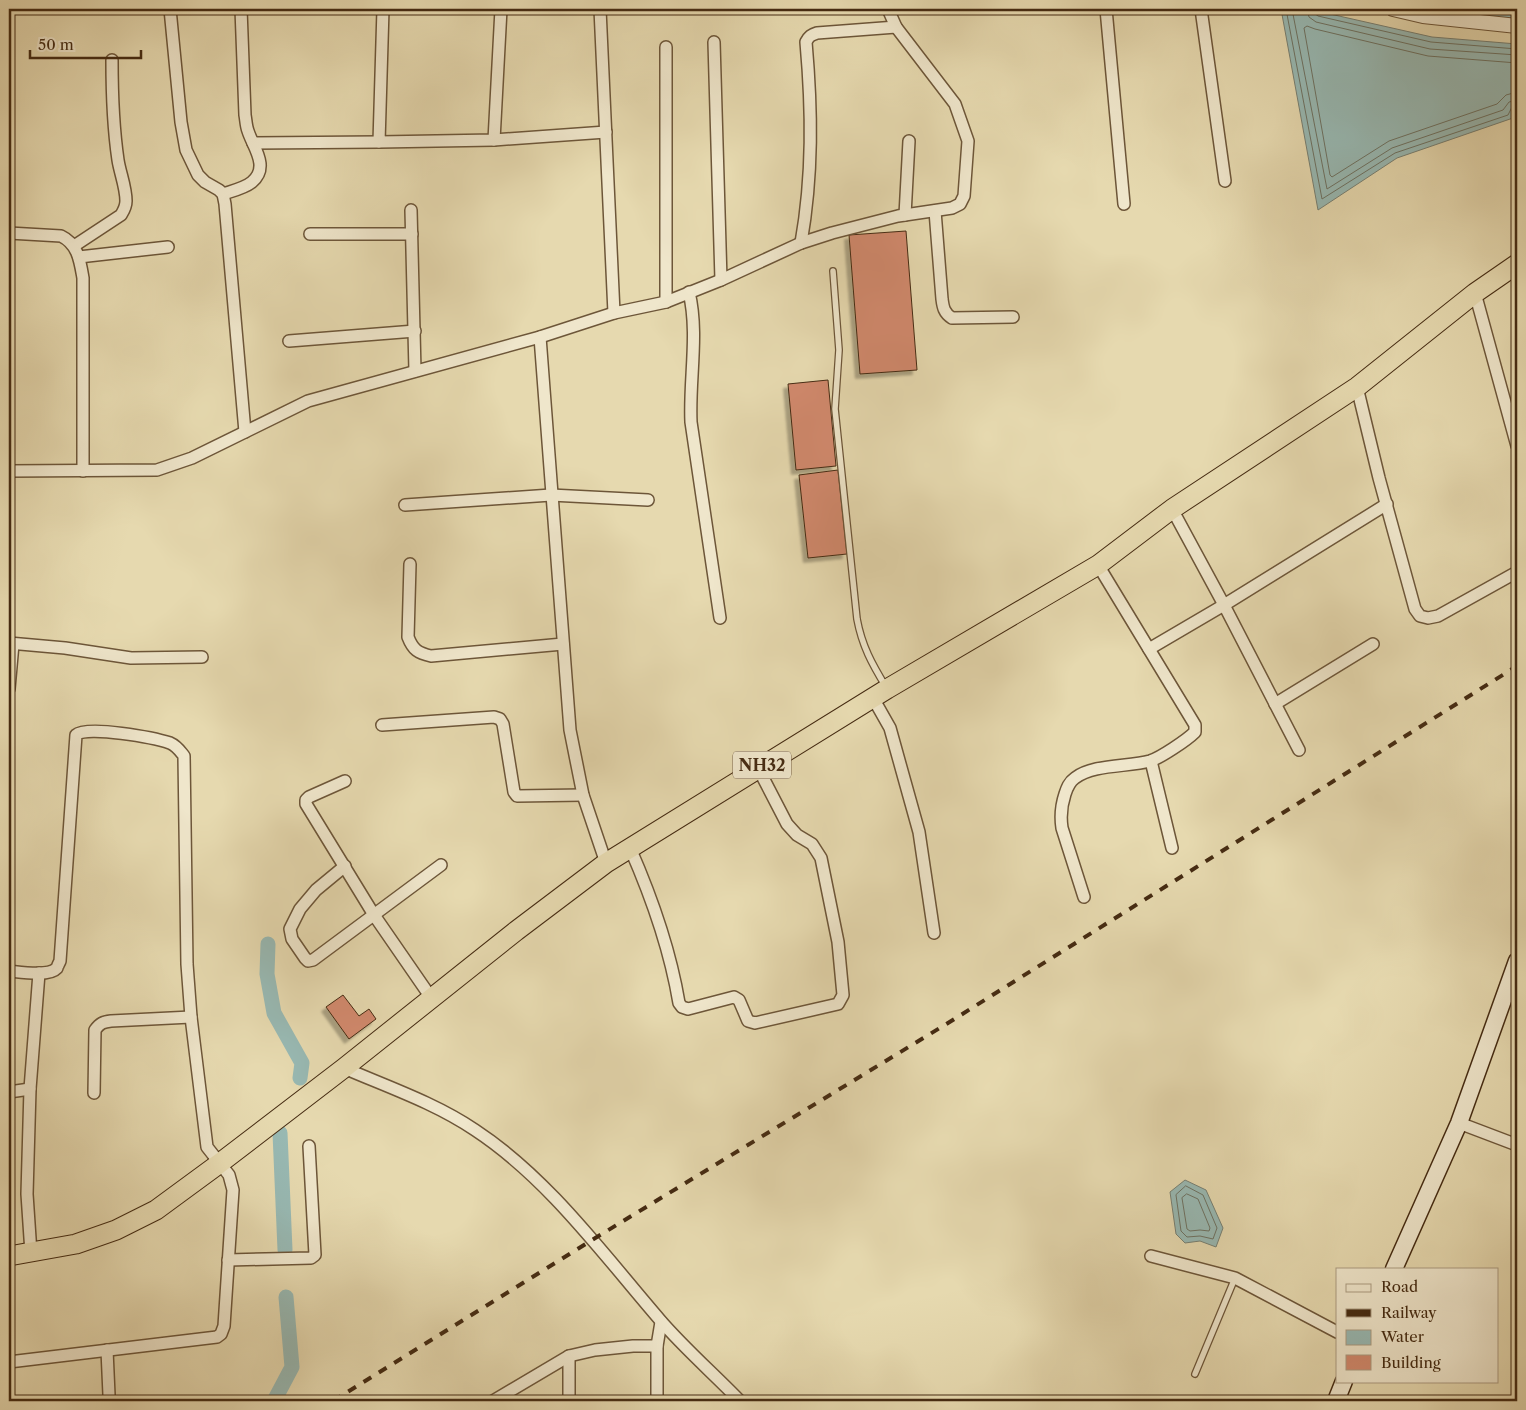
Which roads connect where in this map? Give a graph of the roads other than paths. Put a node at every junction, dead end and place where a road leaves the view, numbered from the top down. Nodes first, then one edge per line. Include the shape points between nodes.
1 (170, 9) edge
2 (242, 9) edge
3 (383, 9) edge
4 (501, 9) edge
5 (600, 9) edge
6 (888, 9) edge
7 (1106, 9) edge
8 (1201, 9) edge
9 (1393, 9) edge
10 (1424, 12) edge
11 (1517, 26) edge
12 (896, 27) junction
13 (714, 42) dead end
14 (666, 46) dead end
15 (112, 60) dead end
16 (606, 132) junction
17 (494, 140) junction
18 (379, 142) junction
19 (910, 142) dead end
20 (253, 143) junction
21 (1225, 181) dead end
22 (223, 194) junction
23 (1124, 204) dead end
24 (411, 210) dead end
25 (935, 211) junction
26 (905, 215) junction
27 (9, 233) edge
28 (310, 234) dead end
29 (412, 234) junction
30 (801, 243) junction
31 (74, 246) junction
32 (168, 247) dead end
33 (79, 257) junction
34 (1517, 264) edge
35 (833, 271) dead end
36 (722, 280) junction
37 (690, 292) junction
38 (1476, 293) junction
39 (666, 302) junction
40 (614, 313) junction
41 (1013, 317) dead end
42 (415, 331) junction
43 (540, 337) junction
44 (289, 341) dead end
45 (415, 371) junction
46 (1357, 387) junction
47 (245, 432) junction
48 (1517, 446) edge
49 (9, 471) edge
50 (83, 472) junction
51 (551, 495) junction
52 (648, 500) dead end
53 (1387, 504) junction
54 (404, 505) dead end
55 (1172, 509) junction
56 (410, 564) dead end
57 (1098, 565) junction
58 (1517, 572) edge
59 (1224, 605) junction
60 (720, 618) dead end
61 (11, 644) edge
62 (563, 644) junction
63 (1374, 644) dead end
64 (1149, 649) junction
65 (202, 657) dead end
66 (9, 689) edge
67 (880, 693) junction
68 (1275, 704) junction
69 (382, 725) dead end
70 (1299, 750) dead end
71 (1151, 761) junction
72 (758, 768) junction
73 (345, 781) dead end
74 (583, 795) junction
75 (630, 848) junction
76 (1172, 848) dead end
77 (606, 863) junction
78 (441, 865) dead end
79 (346, 866) junction
80 (1084, 897) dead end
81 (374, 915) junction
82 (934, 933) dead end
83 (1517, 962) edge
84 (9, 971) edge
85 (40, 973) junction
86 (432, 999) junction
87 (192, 1017) junction
88 (344, 1068) junction
89 (30, 1089) junction
90 (9, 1092) edge
91 (94, 1093) dead end
92 (1459, 1123) junction
93 (1517, 1145) edge
94 (309, 1146) dead end
95 (220, 1163) junction
96 (31, 1253) junction
97 (9, 1256) edge
98 (1151, 1256) dead end
99 (228, 1260) junction
100 (1394, 1268) edge
101 (1235, 1278) junction
102 (661, 1322) junction
103 (1336, 1331) edge
104 (657, 1346) junction
105 (107, 1350) junction
106 (569, 1356) junction
107 (9, 1362) edge
108 (1195, 1374) dead end
109 (1344, 1382) edge
110 (108, 1401) edge
111 (493, 1401) edge
112 (569, 1401) edge
113 (657, 1401) edge
114 (739, 1401) edge
115 (1336, 1401) edge

1 - 22 street via 186,150 198,175
2 - 20 street via 245,115
3 - 18 street
4 - 17 street
5 - 16 street
6 - 12 street
7 - 23 street
8 - 21 street
9 - 10 street
10 - 11 street
12 - 25 street via 956,104 968,141 964,196 960,204
12 - 30 street via 817,33 806,42 811,95 810,170
13 - 36 street
14 - 39 street
15 - 31 street via 113,126 125,209 121,215
16 - 17 street
16 - 40 street
17 - 18 street
18 - 20 street
19 - 26 street
20 - 22 street via 260,157 257,177 251,183
22 - 47 street
24 - 29 street
25 - 26 street
25 - 41 street via 942,299 947,315 952,318
26 - 30 street
27 - 31 street via 61,236
28 - 29 street
29 - 42 street
30 - 36 street
31 - 33 street
32 - 33 street
33 - 50 street via 83,278
34 - 38 highway, NH32
35 - 67 lane via 839,350 835,409 857,619
36 - 37 street
37 - 39 street
37 - 60 street via 693,308 691,422
38 - 46 highway, NH32
38 - 48 street
39 - 40 street
40 - 43 street
42 - 44 street
42 - 45 street
43 - 45 street
43 - 51 street
45 - 47 street via 308,401
46 - 53 street
46 - 55 highway, NH32
47 - 50 street via 192,458 157,470
49 - 50 street
51 - 52 street
51 - 54 street
51 - 62 street
53 - 58 street via 1415,609 1420,616 1438,616
53 - 59 street
55 - 57 highway, NH32
55 - 59 street
56 - 62 street via 408,637 412,648 420,654 432,656
57 - 64 street
57 - 67 highway, NH32
59 - 64 street
59 - 68 street
61 - 65 street via 131,658
61 - 66 street
62 - 74 street via 570,730
63 - 68 street
64 - 71 street via 1195,724 1195,732 1189,738
67 - 72 highway, NH32
67 - 82 street via 916,823
68 - 70 street
69 - 74 street via 500,719 517,796
71 - 76 street
71 - 80 street via 1086,772 1068,784 1060,817
72 - 75 highway, NH32
72 - 75 street via 787,824 812,844 821,858 838,942 843,995 838,1004 755,1023 748,1020 739,1000 734,997 684,1008 679,1003 673,970 651,896
73 - 79 street via 309,797 306,803
74 - 77 street
75 - 77 highway, NH32
77 - 86 highway, NH32
78 - 81 street
79 - 81 street
79 - 81 street via 316,890 300,909 290,929 292,939 308,961 313,960
81 - 86 street
83 - 92 main road
84 - 85 street
85 - 87 street via 51,972 60,961 76,735 84,731 124,733 170,743 184,756 187,964
85 - 89 street
86 - 88 highway, NH32
87 - 91 street via 99,1024 95,1030
87 - 95 street via 207,1148
88 - 95 highway, NH32
88 - 102 street via 422,1100 475,1129 525,1168 592,1240
89 - 90 street
89 - 96 street via 28,1194
92 - 93 street
92 - 100 main road
94 - 99 street via 314,1257
95 - 96 highway, NH32 via 156,1210 116,1230 76,1244
95 - 99 street via 229,1175 233,1190
96 - 97 highway, NH32
98 - 101 street
99 - 105 street via 224,1326 217,1337
101 - 103 street
101 - 108 lane
102 - 104 street
102 - 114 street
104 - 106 street via 595,1350
104 - 113 street
105 - 107 street
105 - 110 street
106 - 111 street
106 - 112 street
109 - 115 main road

